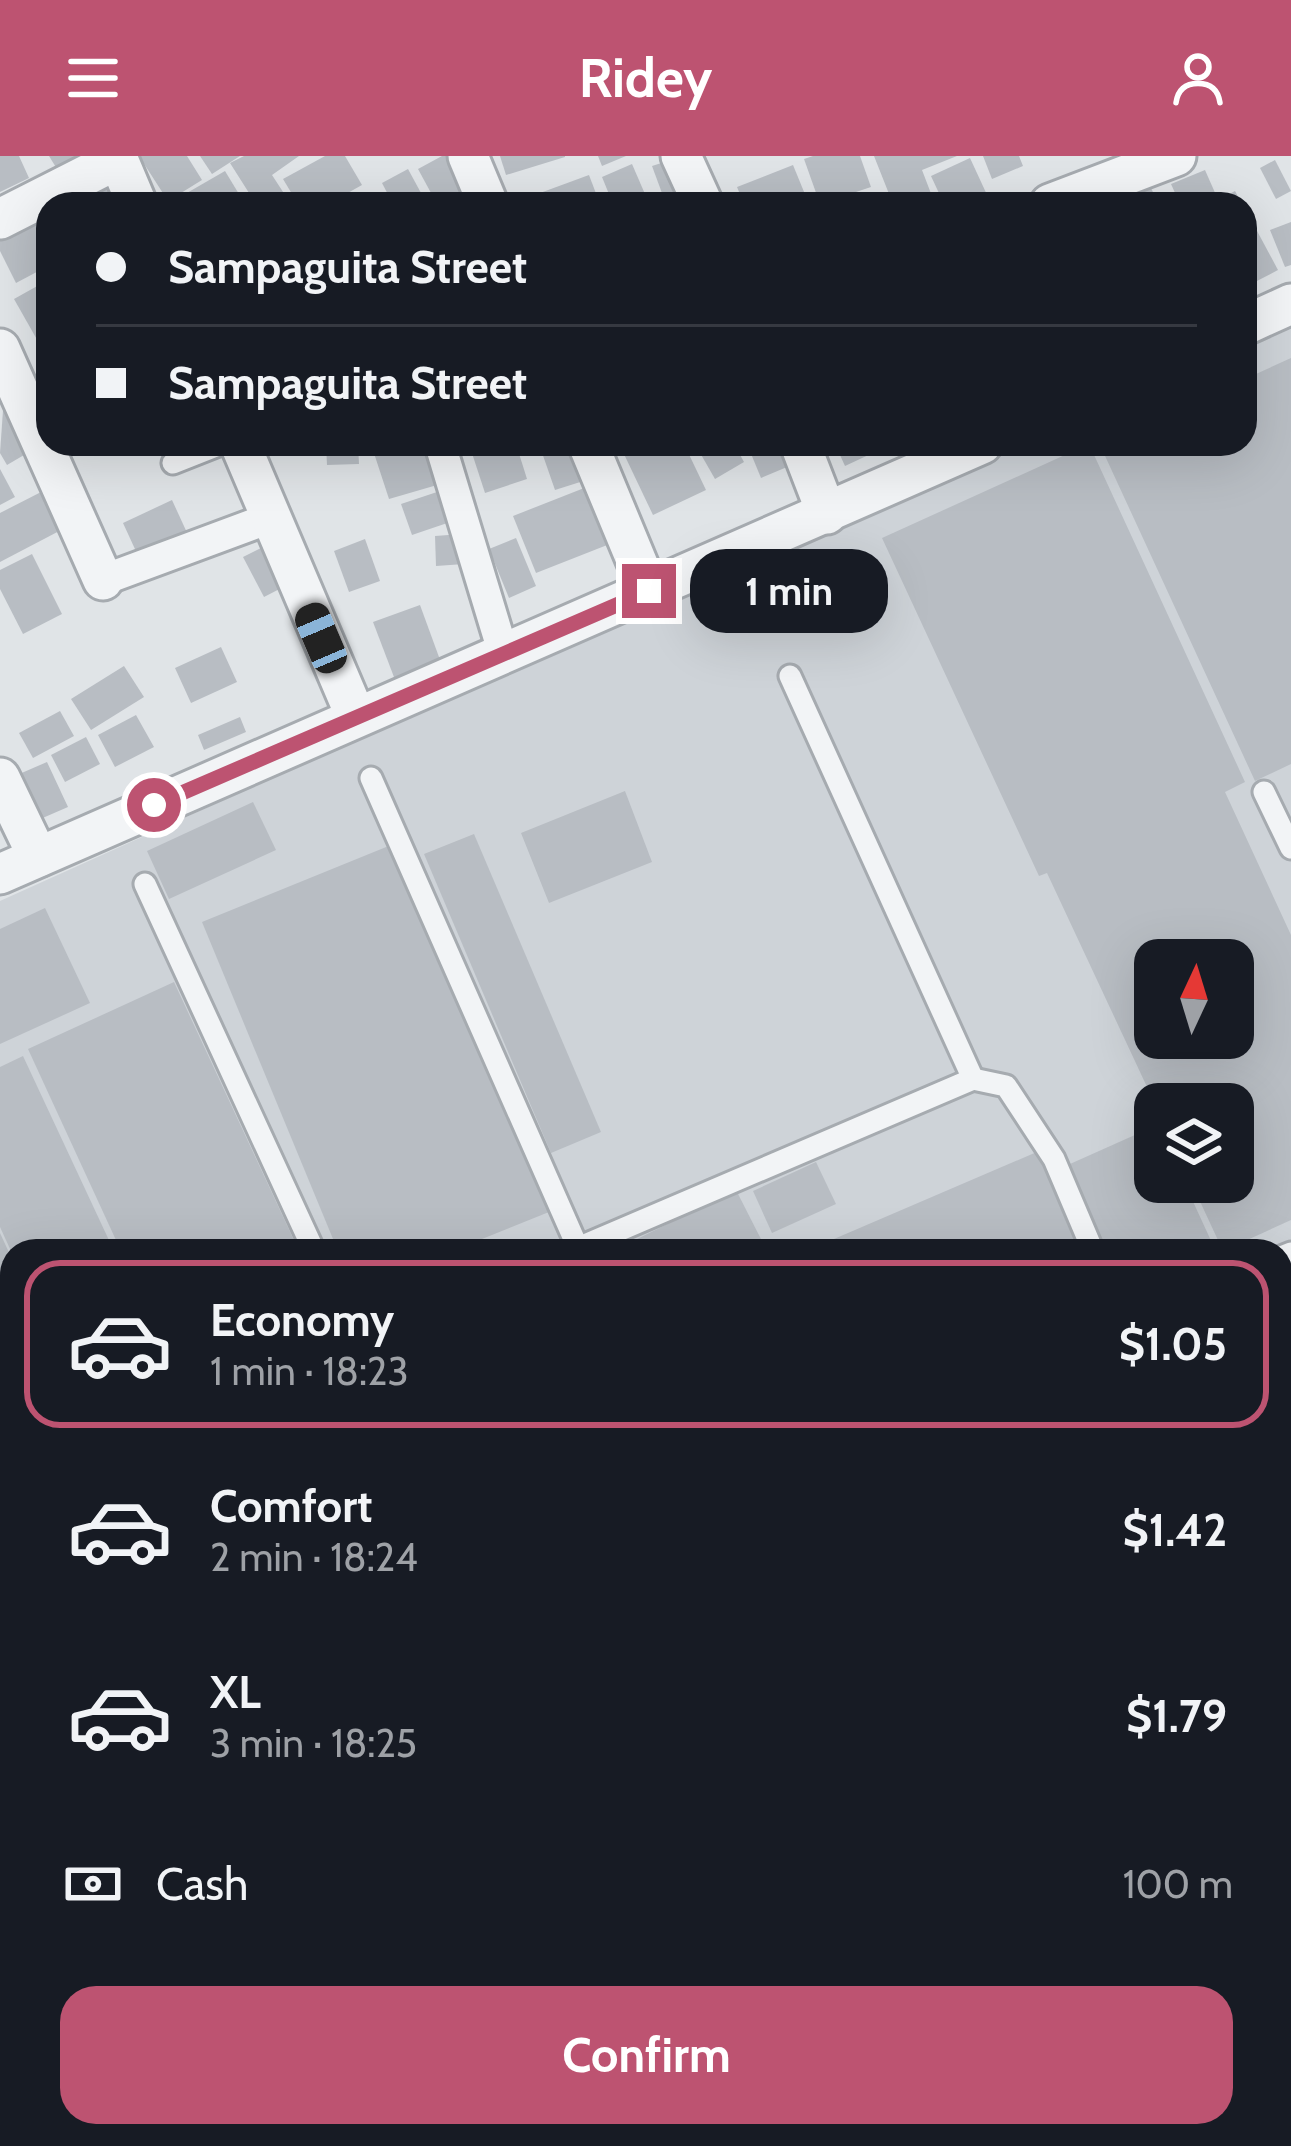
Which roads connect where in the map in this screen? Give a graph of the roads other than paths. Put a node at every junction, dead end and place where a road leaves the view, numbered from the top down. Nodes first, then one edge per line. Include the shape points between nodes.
1 (468, 156) edge
2 (681, 156) edge
3 (1176, 156) edge
4 (118, 159) edge
5 (53, 192) edge
6 (132, 192) edge
7 (483, 192) edge
8 (698, 192) edge
9 (1082, 192) edge
10 (36, 201) edge
11 (0, 219) edge
12 (1291, 304) edge
13 (1257, 320) edge
14 (0, 349) edge
15 (36, 430) edge
16 (48, 456) edge
17 (191, 456) edge
18 (244, 456) edge
19 (444, 456) edge
20 (593, 456) edge
21 (805, 456) edge
22 (955, 456) edge
23 (173, 463) dead end
24 (827, 514) junction
25 (270, 518) junction
26 (103, 580) joint
27 (649, 591) junction
28 (503, 652) junction
29 (790, 676) dead end
30 (356, 717) junction
31 (0, 778) edge
32 (371, 778) dead end
33 (1264, 792) dead end
34 (1291, 848) edge
35 (38, 857) junction
36 (0, 874) edge
37 (145, 884) dead end
38 (974, 1079) junction
39 (308, 1239) edge
40 (571, 1239) edge
41 (598, 1239) edge
42 (1089, 1239) edge

1 - 7 street
2 - 8 street
3 - 9 street
4 - 5 street
4 - 6 street
10 - 11 street
12 - 13 street
14 - 15 street
16 - 26 street
17 - 23 lane
18 - 25 street
19 - 28 street
20 - 27 street
21 - 24 street
22 - 24 street
24 - 27 street
25 - 26 street
25 - 30 street
27 - 28 street
28 - 30 street
29 - 38 lane
30 - 35 street
31 - 35 street
32 - 40 lane
33 - 34 lane
35 - 36 street
37 - 39 lane
38 - 41 lane
38 - 42 lane via 1006,1086 1054,1159

